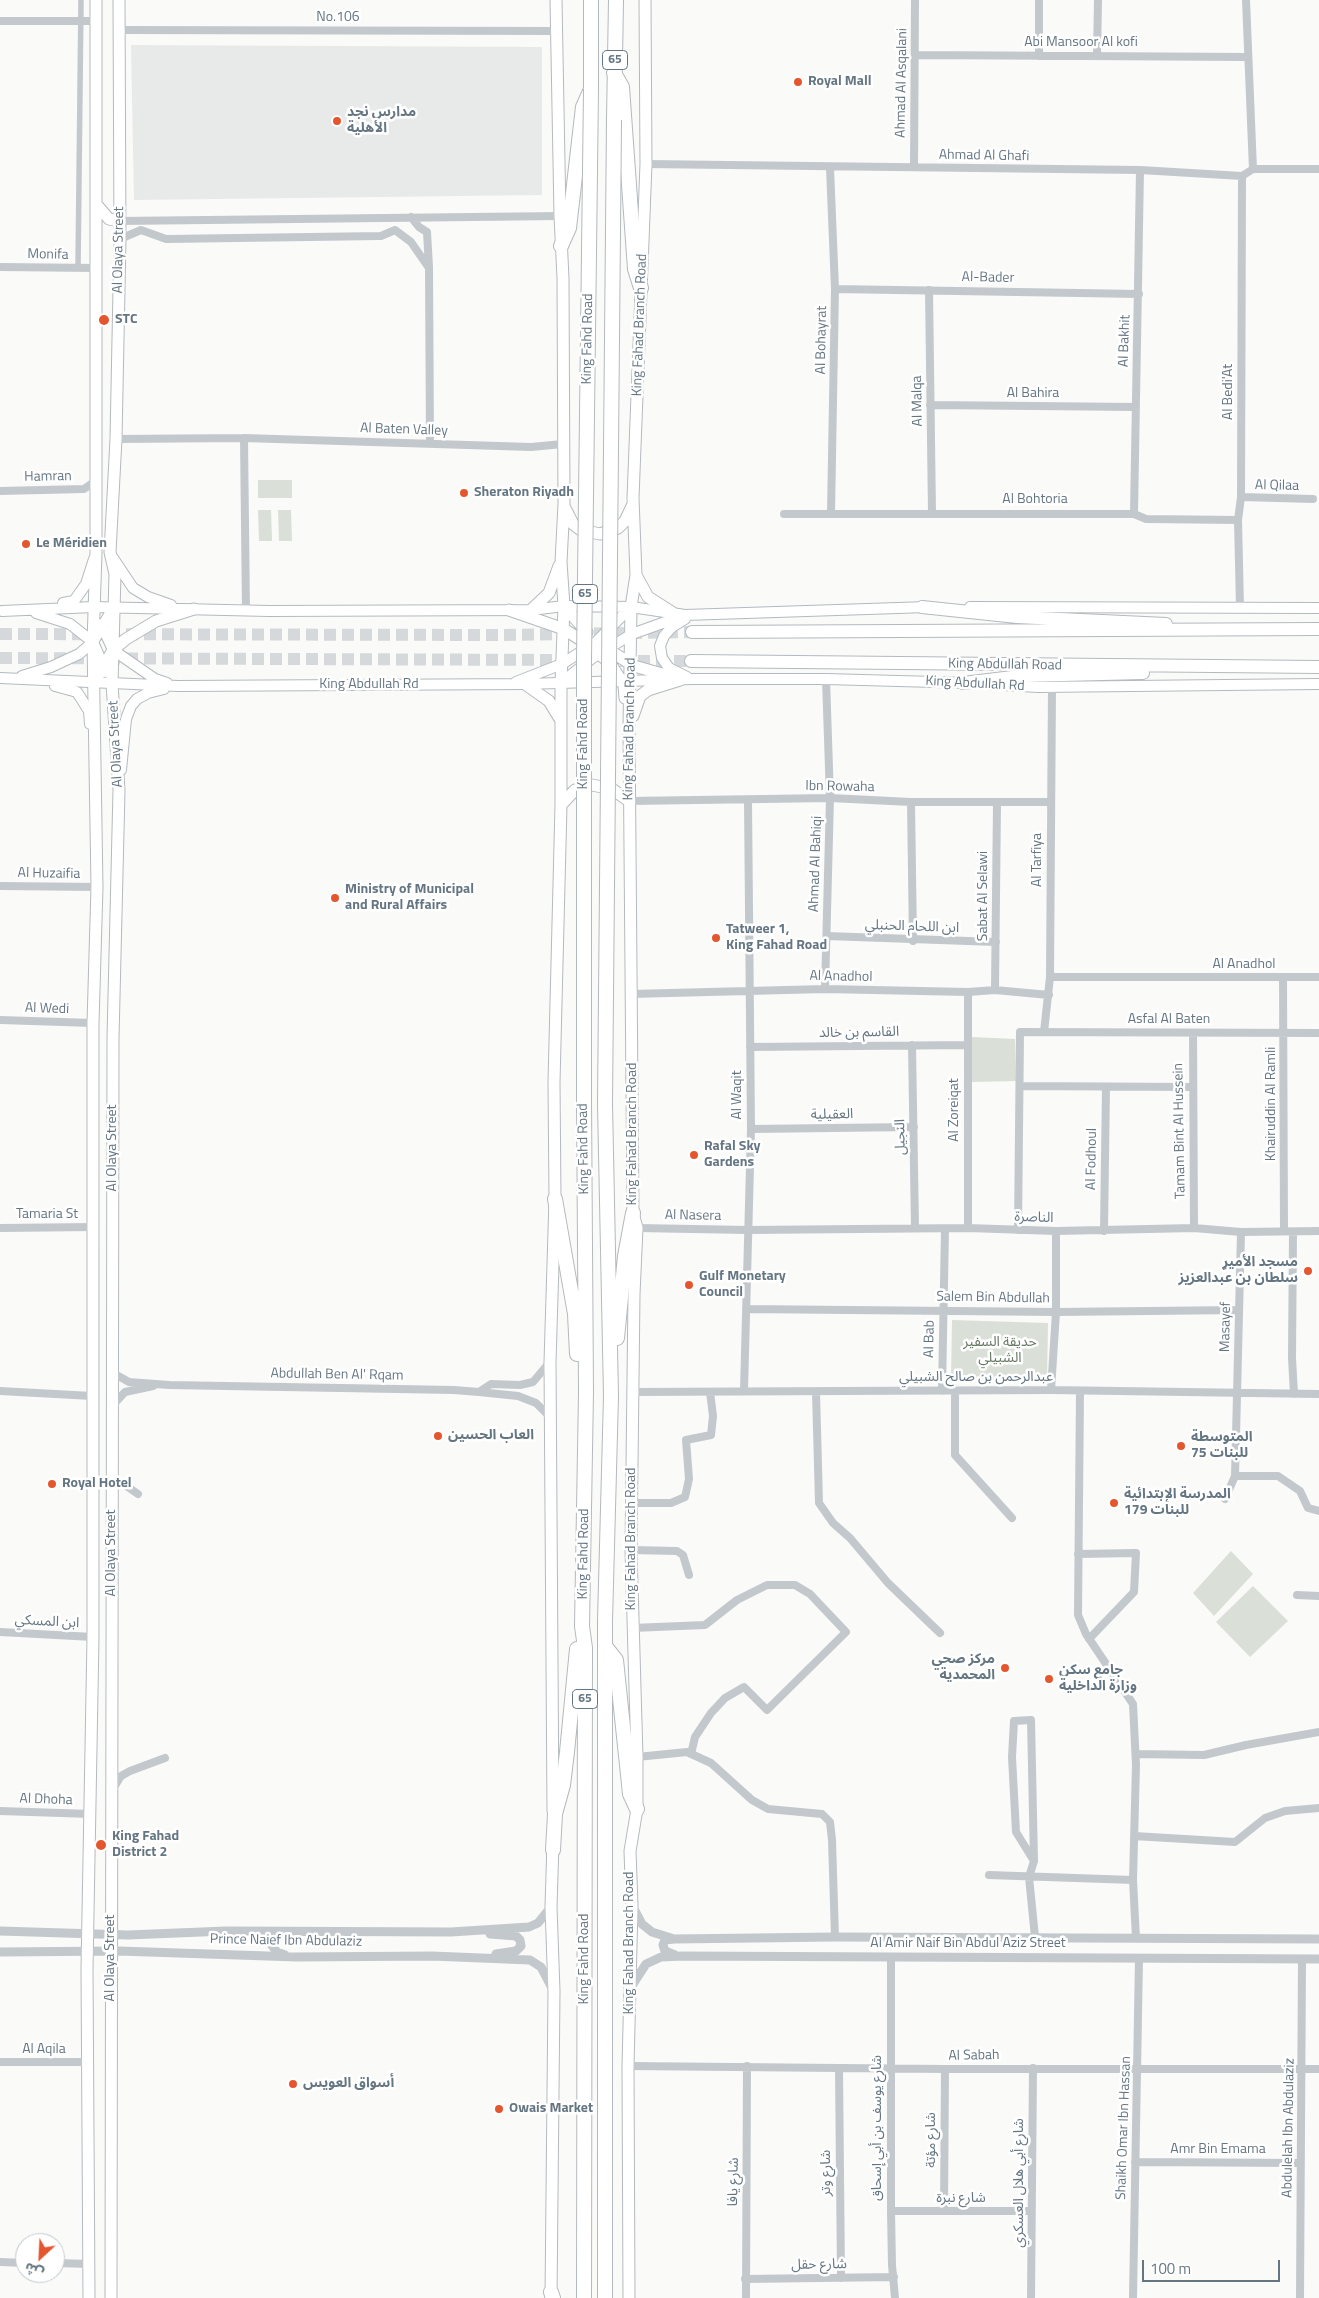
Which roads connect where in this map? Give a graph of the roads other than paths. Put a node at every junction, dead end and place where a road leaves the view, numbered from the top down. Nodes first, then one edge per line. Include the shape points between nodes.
1 (81, 0) edge
2 (96, 0) edge
3 (119, 0) edge
4 (556, 0) edge
5 (591, 0) edge
6 (616, 0) edge
7 (645, 0) edge
8 (915, 0) edge
9 (1039, 0) edge
10 (1098, 0) edge
11 (1246, 0) edge
12 (0, 21) edge
13 (81, 21) junction
14 (97, 21) junction
15 (120, 30) junction
16 (555, 31) junction
17 (916, 55) junction
18 (1039, 56) junction
19 (1098, 56) junction
20 (1247, 56) junction
21 (614, 73) junction
22 (591, 89) junction
23 (646, 164) junction
24 (914, 167) junction
25 (830, 168) junction
26 (1253, 169) junction
27 (1319, 169) edge
28 (1140, 170) junction
29 (1242, 176) junction
30 (96, 204) junction
31 (560, 216) junction
32 (411, 217) junction
33 (119, 221) junction
34 (120, 239) junction
35 (561, 246) junction
36 (0, 267) edge
37 (78, 268) junction
38 (96, 268) junction
39 (429, 268) junction
40 (641, 288) junction
41 (835, 289) junction
42 (929, 290) junction
43 (1140, 294) junction
44 (930, 406) junction
45 (1136, 407) junction
46 (244, 438) junction
47 (116, 439) junction
48 (430, 444) junction
49 (563, 444) junction
50 (94, 482) junction
51 (0, 491) edge
52 (1241, 497) junction
53 (633, 498) junction
54 (1313, 499) dead end
55 (564, 504) junction
56 (831, 513) junction
57 (932, 513) junction
58 (784, 514) dead end
59 (1134, 514) junction
60 (1238, 520) junction
61 (110, 552) junction
62 (96, 554) junction
63 (561, 562) junction
64 (636, 575) junction
65 (564, 606) junction
66 (94, 607) junction
67 (631, 607) junction
68 (922, 607) junction
69 (1240, 607) junction
70 (112, 608) junction
71 (194, 608) junction
72 (1319, 608) edge
73 (509, 610) junction
74 (531, 610) junction
75 (1, 611) edge
76 (246, 611) junction
77 (684, 614) junction
78 (102, 627) junction
79 (564, 629) junction
80 (1319, 629) edge
81 (1221, 630) junction
82 (692, 632) tunnel mouth
83 (632, 634) junction
84 (93, 642) junction
85 (598, 648) junction
86 (113, 650) junction
87 (691, 661) tunnel mouth
88 (562, 664) junction
89 (631, 664) junction
90 (103, 665) junction
91 (1221, 667) junction
92 (1319, 667) edge
93 (3, 678) edge
94 (693, 679) junction
95 (826, 679) junction
96 (680, 680) junction
97 (626, 681) junction
98 (95, 683) junction
99 (513, 683) junction
100 (561, 683) junction
101 (963, 683) junction
102 (112, 684) junction
103 (525, 684) junction
104 (1319, 684) edge
105 (178, 686) junction
106 (1052, 687) junction
107 (560, 720) junction
108 (629, 727) junction
109 (96, 785) junction
110 (119, 790) junction
111 (830, 798) junction
112 (748, 800) junction
113 (629, 801) junction
114 (911, 802) junction
115 (997, 802) junction
116 (1051, 802) junction
117 (561, 805) junction
118 (0, 886) edge
119 (97, 887) junction
120 (826, 936) junction
121 (913, 941) junction
122 (996, 942) junction
123 (1050, 977) junction
124 (1319, 977) edge
125 (1283, 978) junction
126 (825, 989) junction
127 (749, 990) junction
128 (995, 990) junction
129 (968, 992) junction
130 (632, 994) junction
131 (1049, 995) junction
132 (0, 1020) edge
133 (93, 1023) junction
134 (1044, 1032) junction
135 (1193, 1033) junction
136 (1319, 1033) edge
137 (1284, 1034) junction
138 (912, 1045) junction
139 (968, 1045) junction
140 (750, 1047) junction
141 (1020, 1086) junction
142 (1106, 1087) junction
143 (1191, 1088) junction
144 (914, 1127) junction
145 (751, 1129) junction
146 (555, 1199) junction
147 (633, 1213) junction
148 (94, 1227) junction
149 (0, 1228) edge
150 (637, 1228) junction
151 (915, 1228) junction
152 (968, 1228) junction
153 (1194, 1228) junction
154 (945, 1229) junction
155 (748, 1230) junction
156 (1018, 1230) junction
157 (1056, 1231) junction
158 (1104, 1231) junction
159 (1284, 1231) junction
160 (1319, 1231) edge
161 (1241, 1232) junction
162 (1293, 1232) junction
163 (746, 1309) junction
164 (943, 1310) junction
165 (1239, 1310) junction
166 (1056, 1312) junction
167 (550, 1362) junction
168 (113, 1373) junction
169 (169, 1385) junction
170 (611, 1386) junction
171 (744, 1390) junction
172 (1051, 1390) junction
173 (0, 1391) edge
174 (942, 1391) junction
175 (479, 1392) junction
176 (586, 1392) junction
177 (634, 1392) junction
178 (710, 1392) junction
179 (816, 1392) junction
180 (955, 1392) junction
181 (1080, 1392) junction
182 (1237, 1393) junction
183 (1294, 1394) junction
184 (1319, 1394) edge
185 (92, 1396) junction
186 (113, 1407) junction
187 (551, 1418) junction
188 (112, 1476) junction
189 (1235, 1476) junction
190 (138, 1494) dead end
191 (1225, 1499) dead end
192 (631, 1503) junction
193 (1319, 1511) edge
194 (1012, 1518) dead end
195 (631, 1550) junction
196 (1078, 1554) junction
197 (689, 1575) dead end
198 (1297, 1594) dead end
199 (1319, 1596) edge
200 (582, 1626) junction
201 (632, 1628) junction
202 (0, 1632) edge
203 (940, 1634) dead end
204 (93, 1637) junction
205 (1089, 1639) junction
206 (605, 1646) junction
207 (1319, 1732) edge
208 (691, 1754) junction
209 (1136, 1754) junction
210 (637, 1757) junction
211 (165, 1758) dead end
212 (112, 1790) junction
213 (1319, 1808) edge
214 (637, 1809) junction
215 (0, 1811) edge
216 (90, 1814) junction
217 (1134, 1836) junction
218 (553, 1850) junction
219 (1034, 1860) junction
220 (988, 1875) dead end
221 (1029, 1877) junction
222 (1133, 1880) junction
223 (632, 1905) junction
224 (551, 1907) junction
225 (0, 1931) edge
226 (292, 1931) junction
227 (88, 1932) junction
228 (451, 1932) junction
229 (111, 1934) junction
230 (835, 1937) junction
231 (1035, 1937) junction
232 (1136, 1938) junction
233 (674, 1939) junction
234 (1319, 1939) edge
235 (87, 1951) junction
236 (111, 1951) junction
237 (0, 1952) edge
238 (683, 1956) junction
239 (297, 1957) junction
240 (459, 1957) junction
241 (891, 1958) junction
242 (1139, 1958) junction
243 (1302, 1959) junction
244 (1319, 1959) edge
245 (631, 1988) junction
246 (554, 1991) junction
247 (0, 2062) edge
248 (89, 2062) junction
249 (628, 2066) junction
250 (747, 2066) junction
251 (839, 2068) junction
252 (1033, 2068) junction
253 (1138, 2068) junction
254 (891, 2069) junction
255 (945, 2069) junction
256 (1302, 2069) junction
257 (1319, 2069) edge
258 (1136, 2162) junction
259 (1300, 2163) junction
260 (891, 2211) junction
261 (944, 2211) junction
262 (1031, 2211) junction
263 (0, 2262) edge
264 (15, 2263) edge
265 (65, 2263) edge
266 (90, 2264) junction
267 (894, 2277) junction
268 (841, 2278) junction
269 (745, 2279) junction
270 (552, 2296) edge
271 (89, 2298) edge
272 (110, 2298) edge
273 (584, 2298) edge
274 (605, 2298) edge
275 (629, 2298) edge
276 (746, 2298) edge
277 (895, 2298) edge
278 (1031, 2298) edge
279 (1133, 2298) edge
280 (1300, 2298) edge

1 - 13 street
2 - 14 main road, Al Olaya Street
3 - 15 main road, Al Olaya Street
4 - 16 main road
5 - 22 highway, King Fahd Road / 65
6 - 21 highway, King Fahd Road / 65
7 - 23 main road, King Fahad Branch Road
8 - 17 street, Ahmad Al Asqalani
9 - 18 street
10 - 19 street
11 - 20 street
12 - 13 street
13 - 14 street
13 - 37 street
14 - 30 main road, Al Olaya Street
15 - 16 street, No.106
15 - 33 main road, Al Olaya Street
16 - 31 main road
17 - 18 street, Abi Mansoor Al kofi
17 - 24 street, Ahmad Al Asqalani
18 - 19 street, Abi Mansoor Al kofi
19 - 20 street, Abi Mansoor Al kofi
20 - 26 street
21 - 40 highway via 622,87 636,269
21 - 170 highway, King Fahd Road / 65, bridge via 605,1104
22 - 35 highway via 583,107 569,228
22 - 176 highway, King Fahd Road / 65, bridge via 584,659
23 - 25 street, Ahmad Al Ghafi
23 - 40 main road, King Fahad Branch Road
24 - 25 street, Ahmad Al Ghafi
24 - 28 street, Ahmad Al Ghafi
25 - 41 street, Al Bohayrat
26 - 27 street
26 - 29 street
28 - 29 street, Ahmad Al Ghafi
28 - 43 street, Al Bakhit
29 - 52 street, Al Bedi'At
30 - 33 main road via 109,219
30 - 38 main road, Al Olaya Street
31 - 32 street
31 - 35 main road
32 - 33 street
32 - 39 street via 428,232
33 - 34 main road, Al Olaya Street
34 - 39 street via 141,230 166,239 381,236 395,230 410,242
34 - 47 main road, Al Olaya Street
35 - 49 main road
36 - 37 street, Monifa
37 - 38 street, Monifa
38 - 50 main road, Al Olaya Street
39 - 48 street
40 - 53 main road, King Fahad Branch Road
41 - 42 street, Al-Bader
41 - 56 street, Al Bohayrat
42 - 43 street, Al-Bader
42 - 44 street, Al Malqa
43 - 45 street, Al Bakhit
44 - 45 street, Al Bahira
44 - 57 street, Al Malqa
45 - 59 street, Al Bakhit
46 - 47 street, Al Baten Valley
46 - 48 street, Al Baten Valley
46 - 76 street
47 - 61 main road, Al Olaya Street
48 - 49 street, Al Baten Valley via 531,447
49 - 55 main road
50 - 51 street, Hamran via 84,489
50 - 62 main road, Al Olaya Street
52 - 54 street, Al Qilaa
52 - 60 street, Al Bedi'At
53 - 55 main road via 625,521 600,534 581,530 573,524
53 - 64 main road, King Fahad Branch Road
55 - 63 main road
56 - 57 street, Al Bohtoria
56 - 58 street, Al Bohtoria
57 - 59 street, Al Bohtoria
59 - 60 street, Al Bohtoria via 1146,519
60 - 69 street, Al Bedi'At
61 - 70 main road, Al Olaya Street via 115,574
61 - 71 main road via 133,588 164,603
62 - 66 main road, Al Olaya Street
62 - 75 main road via 86,584 74,601
63 - 65 main road
63 - 74 main road via 549,593
64 - 67 main road, King Fahad Branch Road
64 - 77 main road via 648,597
65 - 67 main road
65 - 74 main road
65 - 79 main road
65 - 85 main road
66 - 70 main road
66 - 75 main road
66 - 78 main road
66 - 84 main road, Al Olaya Street
67 - 77 main road
67 - 83 main road, King Fahad Branch Road
67 - 85 main road
68 - 69 main road
68 - 77 main road
68 - 81 highway via 1017,617 1147,622
69 - 72 main road
70 - 71 main road
70 - 78 main road
70 - 86 main road, Al Olaya Street
71 - 76 main road
71 - 86 main road via 156,621
73 - 74 main road
73 - 76 main road
73 - 79 main road
75 - 84 main road via 33,612 58,619
77 - 83 main road
77 - 94 main road via 664,636 660,646 662,658 669,668
78 - 84 main road
78 - 86 main road
79 - 85 main road
79 - 88 main road
80 - 81 highway
81 - 82 highway
83 - 85 main road
83 - 89 main road, King Fahad Branch Road
84 - 90 main road
84 - 93 main road via 64,662 40,671
84 - 98 main road, Al Olaya Street
85 - 88 main road
85 - 89 main road
85 - 97 main road
85 - 100 main road
86 - 90 main road
86 - 102 main road, Al Olaya Street
86 - 105 main road via 155,679
87 - 91 highway, King Abdullah Road
88 - 99 main road
88 - 100 main road
89 - 96 main road
89 - 97 main road, King Fahad Branch Road
90 - 98 main road
90 - 102 main road
91 - 92 highway, King Abdullah Road
91 - 101 highway via 1117,675 1021,676
93 - 98 main road
93 - 109 main road via 77,692 88,711
94 - 95 main road, King Abdullah Rd
94 - 96 main road, King Abdullah Rd
95 - 101 main road, King Abdullah Rd
95 - 111 street, Ahmad Al Bahiqi
96 - 97 main road, King Abdullah Rd
96 - 108 main road via 648,690 640,696
97 - 100 main road, King Abdullah Rd
97 - 108 main road, King Fahad Branch Road
98 - 102 main road
98 - 109 main road, Al Olaya Street
99 - 103 main road, King Abdullah Rd
99 - 105 main road, King Abdullah Rd
100 - 103 main road, King Abdullah Rd
100 - 107 main road
101 - 106 main road, King Abdullah Rd
102 - 105 main road
102 - 110 main road, Al Olaya Street
103 - 107 main road via 549,701
104 - 106 main road, King Abdullah Rd
105 - 110 main road via 148,693 136,699 131,706 126,719
106 - 116 street, Al Tarfiya
107 - 117 main road
108 - 113 main road, King Fahad Branch Road
109 - 119 main road, Al Olaya Street
110 - 168 main road, Al Olaya Street via 113,1038
111 - 112 street, Ibn Rowaha
111 - 114 street, Ibn Rowaha
111 - 120 street, Ahmad Al Bahiqi
112 - 113 street, Ibn Rowaha
112 - 127 street, Al Waqit
113 - 117 main road via 619,792 592,785 575,790
113 - 130 main road, King Fahad Branch Road
114 - 115 street, Ibn Rowaha
114 - 121 street
115 - 116 street, Ibn Rowaha
115 - 122 street, Sabat Al Selawi
116 - 123 street, Al Tarfiya
117 - 146 main road via 554,1082
118 - 119 street, Al Huzaifia
119 - 133 main road, Al Olaya Street
120 - 121 street, ابن اللحام الحنبلي
120 - 126 street, Ahmad Al Bahiqi
121 - 122 street, ابن اللحام الحنبلي
122 - 128 street, Sabat Al Selawi
123 - 125 street, Al Anadhol
123 - 131 street, Al Tarfiya
124 - 125 street, Al Anadhol
125 - 137 street, Khairuddin Al Ramli
126 - 127 street, Al Anadhol
126 - 129 street, Al Anadhol
127 - 130 street, Al Anadhol
127 - 140 street, Al Waqit
128 - 129 street, Al Anadhol
128 - 131 street, Al Anadhol
129 - 139 street, Al Zoreiqat
130 - 147 main road, King Fahad Branch Road
131 - 134 street, Al Tarfiya
132 - 133 street, Al Wedi
133 - 148 main road, Al Olaya Street
134 - 135 street, Asfal Al Baten
134 - 141 street, Asfal Al Baten via 1020,1032
135 - 137 street, Asfal Al Baten
135 - 143 street, Tamam Bint Al Hussein
136 - 137 street, Asfal Al Baten
137 - 159 street, Khairuddin Al Ramli
138 - 139 street, القاسم بن خالد
138 - 140 street, القاسم بن خالد
138 - 144 street, النجيل
139 - 152 street, Al Zoreiqat
140 - 145 street, Al Waqit
141 - 142 street
141 - 156 street
142 - 143 street
142 - 158 street, Al Fodhoul
143 - 153 street, Tamam Bint Al Hussein
144 - 145 street, العقيلية
144 - 151 street, النجيل
145 - 155 street, Al Waqit
146 - 167 main road
146 - 176 highway via 575,1314 579,1380
147 - 150 main road, King Fahad Branch Road
147 - 170 highway via 625,1256
148 - 149 street, Tamaria St
148 - 185 main road, Al Olaya Street
150 - 155 street, Al Nasera
150 - 177 main road, King Fahad Branch Road
151 - 154 street, الناصرة
151 - 155 street, الناصرة
152 - 154 street, الناصرة
152 - 156 street, الناصرة
153 - 158 street, الناصرة
153 - 161 street, الناصرة
154 - 164 street, Al Bab
155 - 163 street, Al Waqit
156 - 157 street, الناصرة
157 - 158 street, الناصرة
157 - 166 street
159 - 161 street, الناصرة
159 - 162 street, الناصرة
160 - 162 street, الناصرة
161 - 165 street, Masayef
162 - 183 street
163 - 164 street, Salem Bin Abdullah
163 - 171 street, Al Waqit
164 - 166 street, Salem Bin Abdullah
164 - 174 street, Al Bab
165 - 166 street, Salem Bin Abdullah
165 - 182 street, Masayef
166 - 172 street
167 - 175 street, Abdullah Ben Al' Rqam via 533,1382 491,1384
167 - 187 main road
168 - 169 street, Abdullah Ben Al' Rqam via 129,1382
168 - 186 main road, Al Olaya Street
169 - 175 street, Abdullah Ben Al' Rqam
169 - 186 street via 125,1392
170 - 206 highway, King Fahd Road / 65
171 - 178 street, عبدالرحمن بن صالح الشبيلي
171 - 179 street, عبدالرحمن بن صالح الشبيلي
172 - 180 street, عبدالرحمن بن صالح الشبيلي
172 - 181 street, عبدالرحمن بن صالح الشبيلي
173 - 185 street
174 - 179 street, عبدالرحمن بن صالح الشبيلي
174 - 180 street, عبدالرحمن بن صالح الشبيلي
175 - 187 street via 518,1396 536,1403
176 - 200 highway, King Fahd Road / 65
177 - 178 street, عبدالرحمن بن صالح الشبيلي
177 - 192 main road, King Fahad Branch Road
178 - 192 street via 711,1435 686,1440 689,1479 685,1497 671,1503
179 - 203 street via 819,1503 888,1582
180 - 194 street via 955,1455
181 - 182 street, عبدالرحمن بن صالح الشبيلي
181 - 196 street
182 - 183 street, عبدالرحمن بن صالح الشبيلي
182 - 189 street, Masayef
183 - 184 street, عبدالرحمن بن صالح الشبيلي
185 - 204 main road, Al Olaya Street
186 - 188 main road, Al Olaya Street
187 - 218 main road
188 - 190 street
188 - 212 main road, Al Olaya Street
189 - 191 street
189 - 193 street via 1278,1476 1300,1491 1308,1508
192 - 195 main road, King Fahad Branch Road
195 - 197 street via 677,1551 683,1556
195 - 201 main road, King Fahad Branch Road
196 - 205 street via 1078,1615
196 - 205 street via 1136,1553 1134,1592
198 - 199 street
200 - 218 highway via 563,1785 555,1814
200 - 273 highway, King Fahd Road / 65 via 585,1648
201 - 208 street via 705,1625 737,1600 767,1585 795,1585 810,1594 846,1632 767,1710 744,1687 725,1698 695,1737
201 - 210 main road, King Fahad Branch Road
202 - 204 street, ابن المسكي
204 - 216 main road, Al Olaya Street
205 - 209 street via 1133,1704
206 - 214 highway via 616,1660 630,1794
206 - 274 highway, King Fahd Road / 65
207 - 209 street via 1246,1744 1204,1756
208 - 210 street
208 - 230 street via 711,1763 752,1800 768,1809 822,1814 830,1822
209 - 217 street
210 - 214 main road, King Fahad Branch Road
211 - 212 street via 121,1776
212 - 229 main road, Al Olaya Street
213 - 217 street via 1285,1811 1266,1818 1236,1842
214 - 223 main road, King Fahad Branch Road via 630,1851
215 - 216 street, Al Dhoha
216 - 227 main road, Al Olaya Street
217 - 222 street
218 - 224 main road
219 - 219 street via 1016,1832 1012,1757 1014,1721 1031,1720
219 - 221 street
220 - 221 street
221 - 222 street
221 - 231 street
222 - 232 street
223 - 233 street, Al Amir Naif Bin Abdul Aziz Street via 642,1924 652,1932
223 - 245 main road, King Fahad Branch Road
224 - 228 street, Prince Naief Ibn Abdulaziz via 529,1927
224 - 246 main road
225 - 227 street, Prince Naief Ibn Abdulaziz
226 - 228 street, Prince Naief Ibn Abdulaziz
226 - 229 street, Prince Naief Ibn Abdulaziz
226 - 239 street via 273,1935 270,1943 277,1952
227 - 229 street, Prince Naief Ibn Abdulaziz
227 - 235 main road, Al Olaya Street
228 - 240 street via 516,1936 521,1946 516,1951 501,1954
229 - 236 main road, Al Olaya Street
230 - 231 street, Al Amir Naif Bin Abdul Aziz Street
230 - 233 street, Al Amir Naif Bin Abdul Aziz Street
231 - 232 street, Al Amir Naif Bin Abdul Aziz Street
232 - 234 street, Al Amir Naif Bin Abdul Aziz Street
233 - 238 street via 665,1940 665,1951
235 - 236 street, Prince Naief Ibn Abdulaziz
235 - 237 street, Prince Naief Ibn Abdulaziz
235 - 248 main road, Al Olaya Street
236 - 239 street, Prince Naief Ibn Abdulaziz
236 - 272 main road, Al Olaya Street
238 - 241 street, Al Amir Naif Bin Abdul Aziz Street
238 - 245 street, Al Amir Naif Bin Abdul Aziz Street via 661,1957 646,1964
239 - 240 street, Prince Naief Ibn Abdulaziz
240 - 246 street, Prince Naief Ibn Abdulaziz via 530,1960 541,1966
241 - 242 street, Al Amir Naif Bin Abdul Aziz Street
241 - 254 street, شارع يوسف بن أبي إسحاق
242 - 243 street, Al Amir Naif Bin Abdul Aziz Street
242 - 253 street, Shaikh Omar Ibn Hassan
243 - 244 street, Al Amir Naif Bin Abdul Aziz Street
243 - 256 street, Abdulelah Ibn Abdulaziz
245 - 249 main road, King Fahad Branch Road
246 - 270 main road
247 - 248 street, Al Aqila
248 - 266 main road, Al Olaya Street
249 - 250 street, Al Sabah
249 - 275 main road, King Fahad Branch Road
250 - 251 street, Al Sabah
250 - 269 street, شارع يافا
251 - 254 street, Al Sabah
251 - 268 street, شارع وتر
252 - 253 street, Al Sabah
252 - 255 street, Al Sabah
252 - 262 street, شارع أبي هلال العسكري
253 - 256 street, Al Sabah
253 - 258 street, Shaikh Omar Ibn Hassan
254 - 255 street, Al Sabah
254 - 260 street, شارع يوسف بن أبي إسحاق
255 - 261 street, شارع مؤتة
256 - 257 street, Al Sabah
256 - 259 street, Abdulelah Ibn Abdulaziz
258 - 259 street, Amr Bin Emama
258 - 279 street, Shaikh Omar Ibn Hassan
259 - 280 street, Abdulelah Ibn Abdulaziz
260 - 261 street, شارع نبرة
260 - 267 street, شارع يوسف بن أبي إسحاق
261 - 262 street, شارع نبرة
262 - 278 street, شارع أبي هلال العسكري
263 - 264 street
265 - 266 street
266 - 271 main road, Al Olaya Street
267 - 268 street, شارع حقل
267 - 277 street, شارع يوسف بن أبي إسحاق
268 - 269 street, شارع حقل
269 - 276 street, شارع يافا

